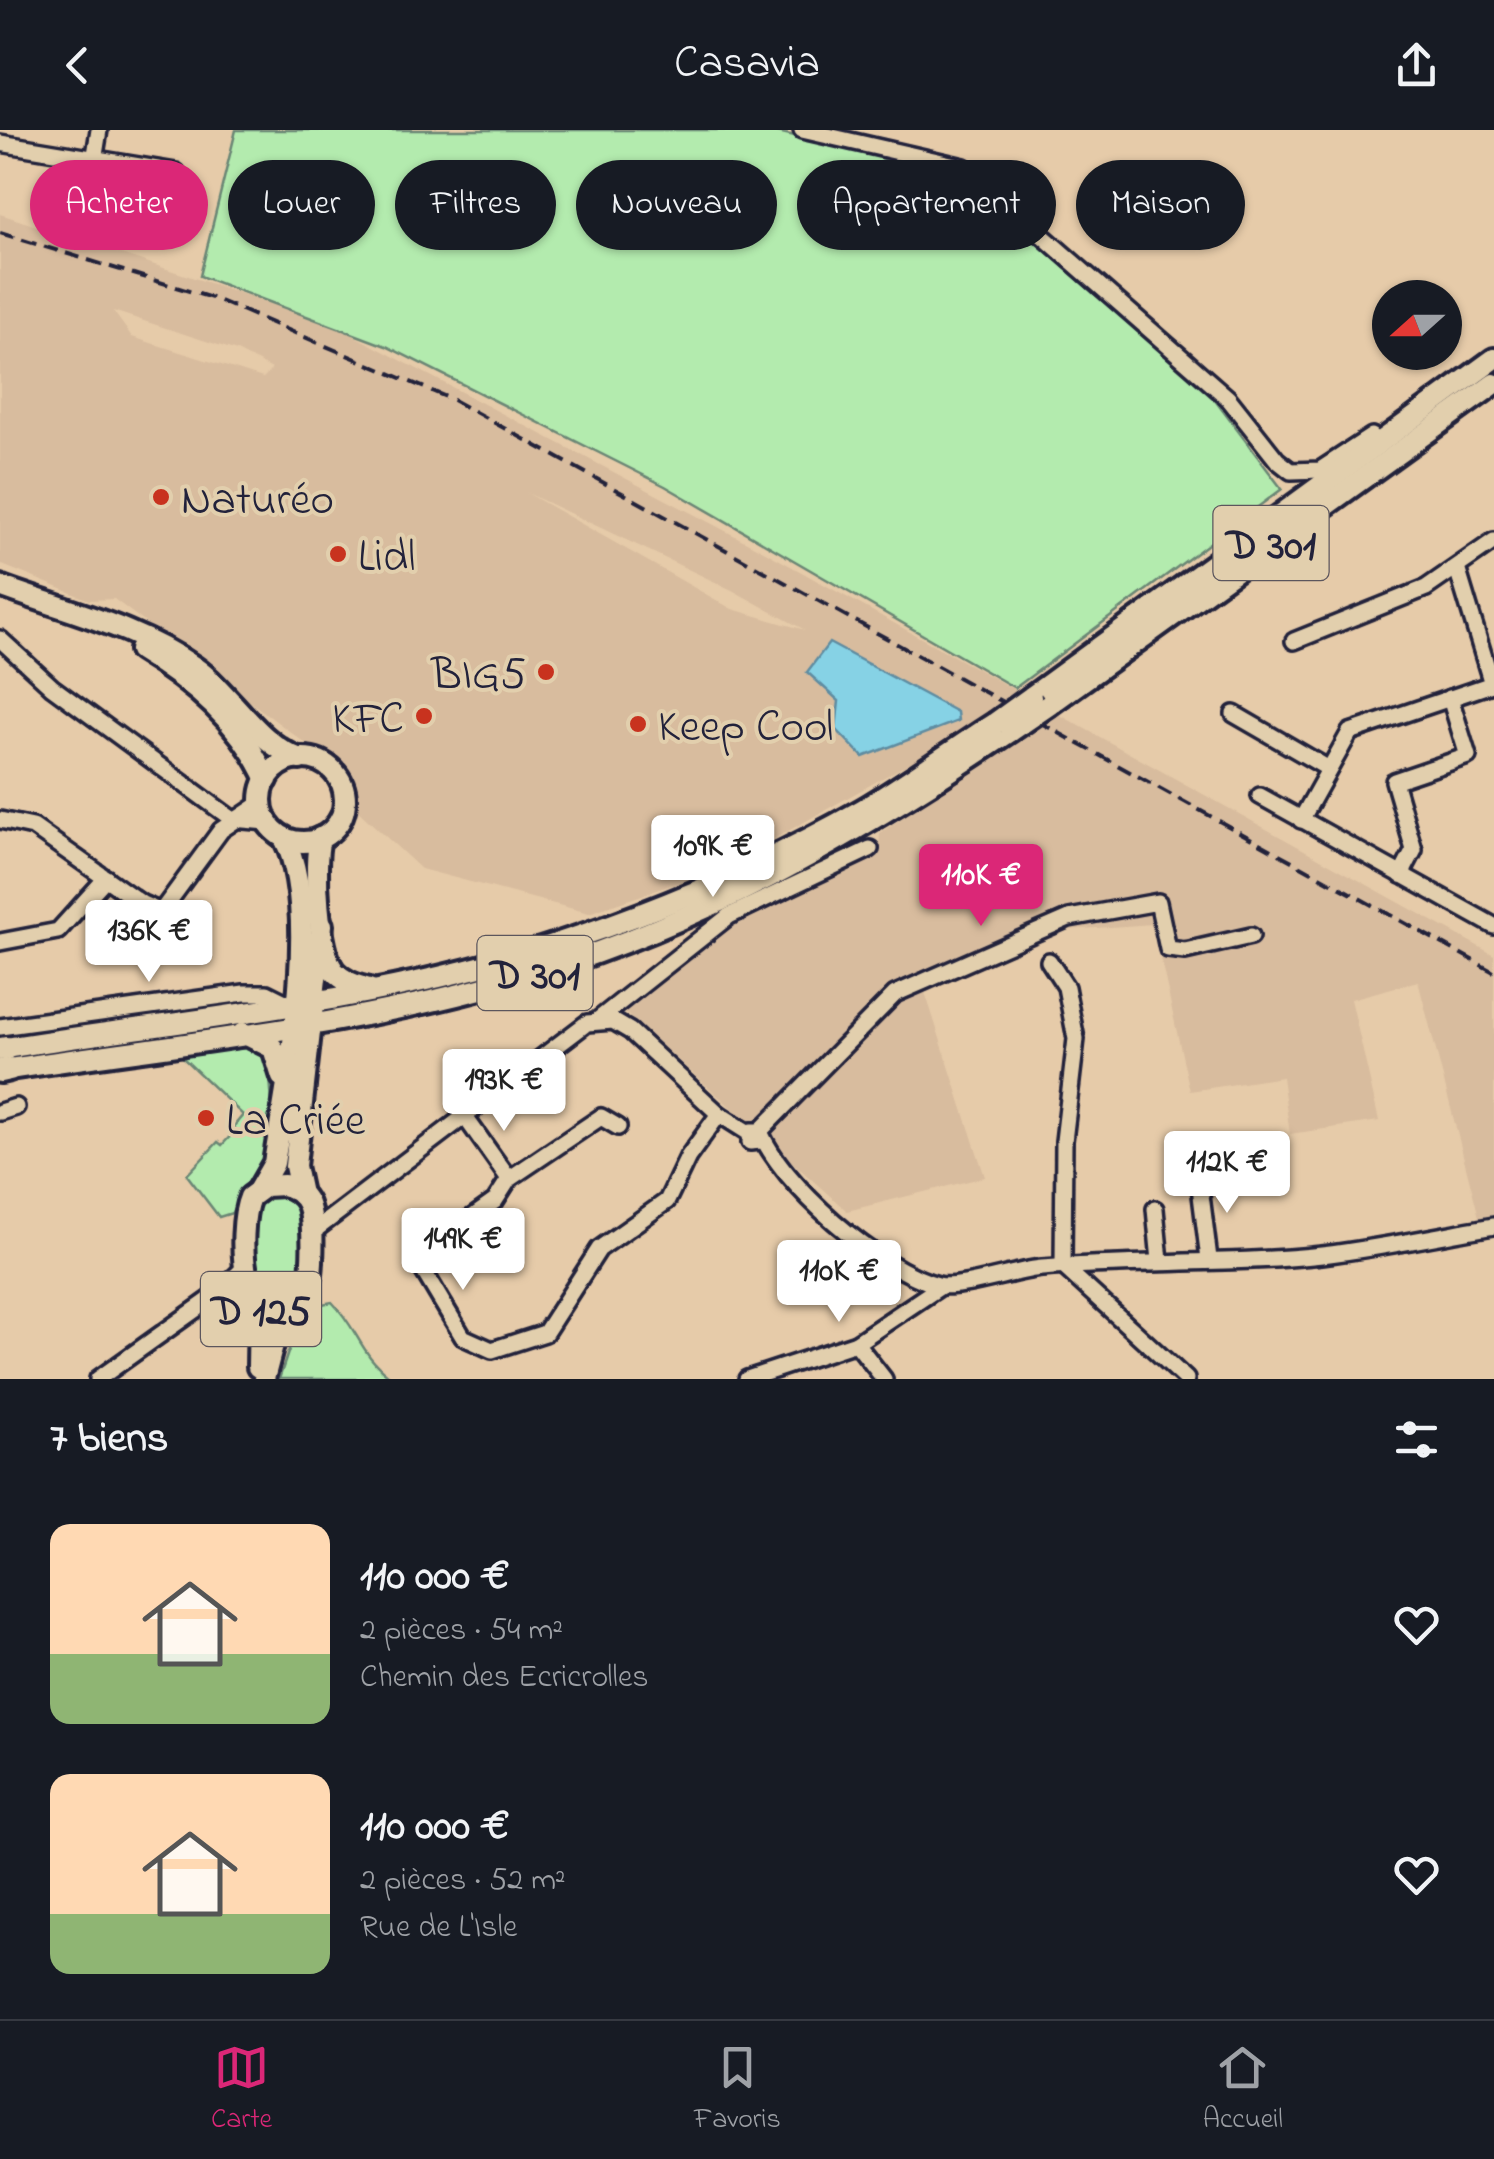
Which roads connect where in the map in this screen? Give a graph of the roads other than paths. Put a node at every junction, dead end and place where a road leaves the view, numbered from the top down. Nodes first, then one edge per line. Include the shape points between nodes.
1 (99, 130) edge
2 (802, 130) edge
3 (0, 143) edge
4 (89, 160) edge
5 (94, 160) edge
6 (1494, 359) edge
7 (1494, 384) edge
8 (1423, 411) junction
9 (1494, 541) edge
10 (1457, 568) junction
11 (0, 586) edge
12 (72, 614) junction
13 (0, 639) edge
14 (1294, 640) dead end
15 (1493, 684) edge
16 (1450, 698) junction
17 (1040, 701) junction
18 (1234, 714) dead end
19 (1003, 727) junction
20 (300, 758) junction
21 (1329, 769) junction
22 (267, 780) junction
23 (1260, 796) dead end
24 (264, 812) junction
25 (232, 819) junction
26 (0, 820) edge
27 (1300, 820) junction
28 (284, 838) junction
29 (320, 838) junction
30 (870, 849) dead end
31 (1401, 875) junction
32 (106, 878) junction
33 (322, 925) junction
34 (1494, 926) edge
35 (1251, 936) dead end
36 (0, 942) edge
37 (548, 947) junction
38 (1048, 961) dead end
39 (371, 990) junction
40 (302, 1011) junction
41 (593, 1021) junction
42 (241, 1033) junction
43 (3, 1053) edge
44 (282, 1106) junction
45 (462, 1114) junction
46 (718, 1114) junction
47 (618, 1127) dead end
48 (756, 1135) junction
49 (1200, 1178) dead end
50 (509, 1179) junction
51 (259, 1189) junction
52 (304, 1197) junction
53 (341, 1206) junction
54 (1155, 1208) dead end
55 (1494, 1226) edge
56 (310, 1233) junction
57 (1209, 1260) junction
58 (1160, 1261) junction
59 (247, 1265) junction
60 (1063, 1266) junction
61 (941, 1286) junction
62 (216, 1295) junction
63 (254, 1302) junction
64 (292, 1312) junction
65 (856, 1343) junction
66 (98, 1379) edge
67 (261, 1379) edge
68 (747, 1379) edge
69 (884, 1379) edge
70 (1186, 1379) edge

1 - 5 street
2 - 8 street via 964,167 1228,398 1291,471 1320,470
3 - 4 street
6 - 8 main road, D 301
7 - 17 main road, D 301
8 - 17 main road, D 301
9 - 10 street
10 - 14 street via 1426,588
10 - 15 street
11 - 12 main road
12 - 20 main road via 184,660 278,749
12 - 22 main road via 144,652 208,698
13 - 25 street via 52,687
15 - 16 street
16 - 21 street via 1350,732
16 - 31 street via 1468,756 1394,781 1414,850
17 - 19 main road, D 301, bridge
18 - 21 street
19 - 37 main road, D 301 via 778,855
19 - 40 main road, D 301 via 874,821 711,908 526,976 412,1004
20 - 22 main road
20 - 29 main road via 327,766 344,792 339,822
21 - 27 street
22 - 24 main road
23 - 27 street
24 - 25 street
24 - 28 main road
25 - 32 street via 161,912
26 - 32 street via 34,827
27 - 31 street
28 - 29 main road
28 - 40 main road, D 125 via 300,915
29 - 33 main road, D 125
30 - 41 street via 729,916
31 - 34 street
32 - 36 street via 58,931
33 - 39 main road via 333,970
33 - 40 main road, D 125
35 - 48 street via 1185,951 1168,948 1158,902 1032,931 895,994
37 - 39 main road, D 301
37 - 40 main road via 458,978
38 - 60 street via 1066,987 1076,1039 1064,1141
39 - 40 main road, D 301
40 - 42 main road, D 301
40 - 43 main road, D 301
40 - 44 main road, D 125
40 - 52 main road, D 125 via 295,1166
41 - 45 street
41 - 46 street via 630,1031
42 - 43 main road, D 301
42 - 44 main road via 264,1040 280,1057
44 - 51 main road, D 125 via 272,1172
45 - 50 street
45 - 53 street
46 - 48 street
46 - 50 street via 668,1201 600,1249 545,1333 492,1350 463,1337 423,1270 432,1246 495,1201
47 - 50 street via 601,1118
48 - 61 street via 779,1168 868,1246
49 - 57 street
51 - 52 main road via 284,1185
51 - 59 main road, D 125 via 246,1206
52 - 53 street
52 - 56 main road, D 125
53 - 56 street
54 - 58 street
55 - 57 street via 1320,1255
56 - 64 main road, D 125 via 310,1294
57 - 58 street
58 - 60 street
59 - 62 street
59 - 63 main road, D 125
60 - 61 street
60 - 70 street
61 - 65 street
62 - 63 street
62 - 66 street
63 - 64 main road, D 125
63 - 67 main road, D 125
64 - 67 main road via 276,1333
65 - 68 street
65 - 69 street

